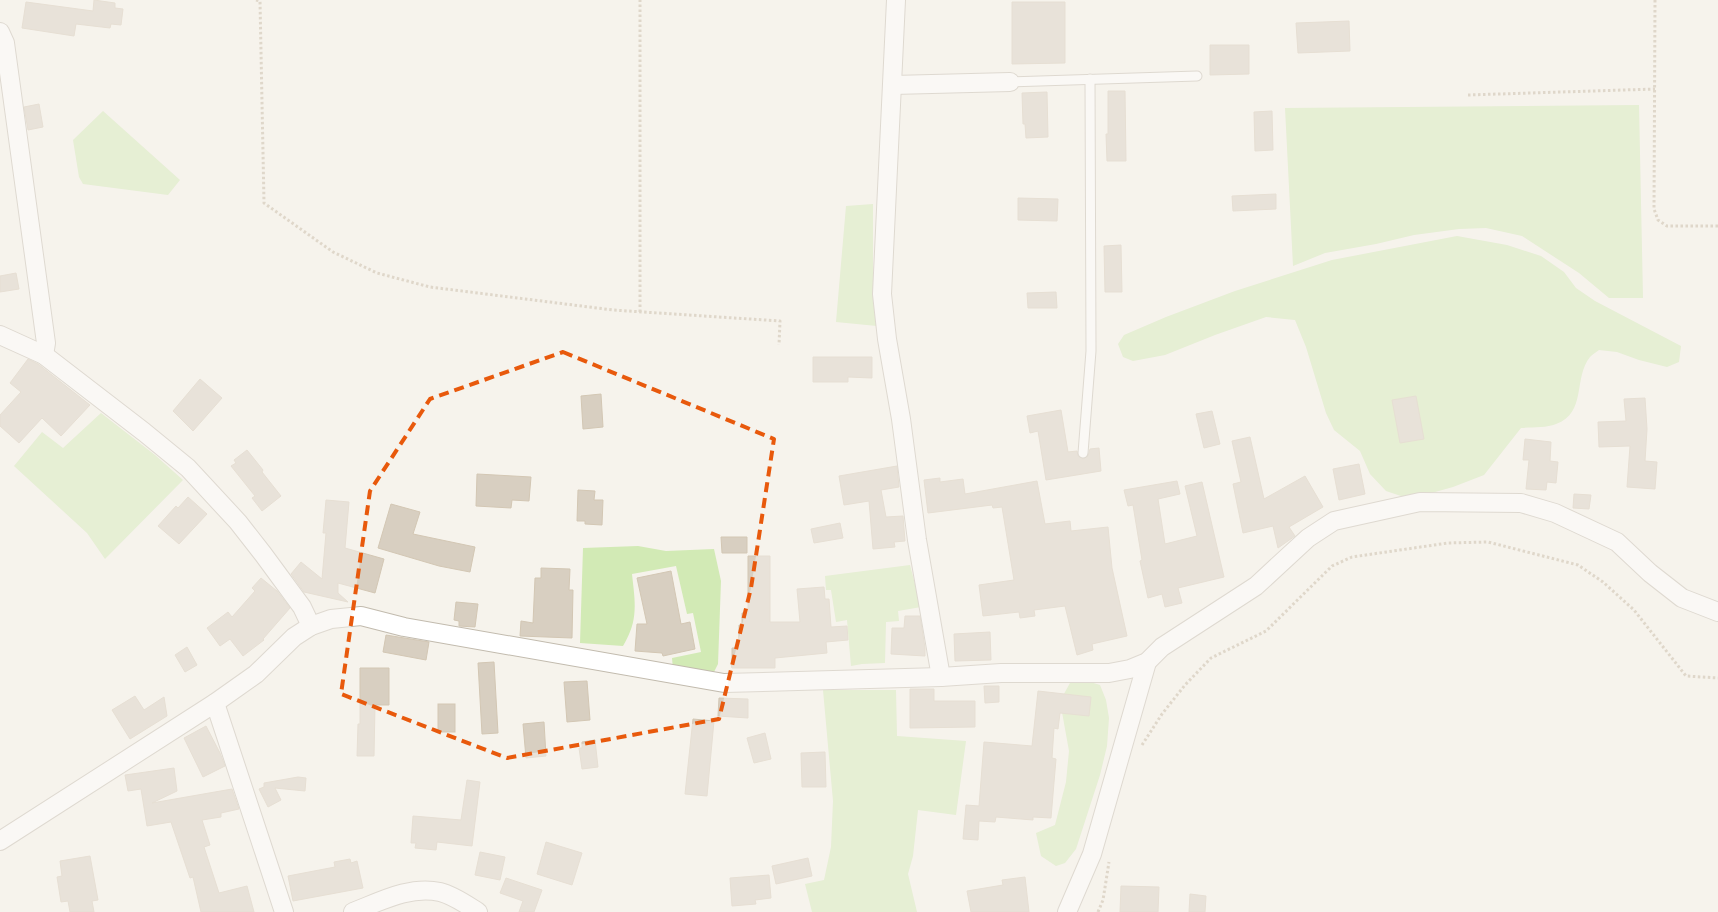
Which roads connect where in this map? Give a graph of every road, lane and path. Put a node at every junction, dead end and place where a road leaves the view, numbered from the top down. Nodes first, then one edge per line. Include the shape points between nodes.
1 (256, 0) edge
2 (640, 0) edge
3 (896, 0) edge
4 (1655, 0) edge
5 (0, 32) edge
6 (1197, 76) dead end
7 (1090, 79) junction
8 (1010, 82) joint
9 (893, 85) junction
10 (1655, 90) junction
11 (1468, 95) dead end
12 (1718, 226) edge
13 (640, 312) junction
14 (0, 336) edge
15 (779, 345) dead end
16 (44, 355) junction
17 (1084, 453) dead end
18 (1718, 612) edge
19 (311, 626) junction
20 (1147, 662) junction
21 (941, 677) junction
22 (1718, 678) edge
23 (215, 703) junction
24 (1139, 750) dead end
25 (0, 841) edge
26 (1110, 857) dead end
27 (284, 912) edge
28 (352, 912) edge
29 (478, 912) edge
30 (1067, 912) edge
31 (1098, 912) edge

1 - 13 path via 260,1 264,202 332,252 377,273 430,287
2 - 13 path
3 - 9 street
4 - 10 path
5 - 16 street via 5,43 46,343
6 - 7 lane
7 - 8 lane
7 - 17 lane via 1091,351
8 - 9 street
9 - 21 street via 882,294
10 - 11 path
10 - 12 path via 1654,209 1658,220 1667,226
13 - 15 path via 780,321
14 - 16 street
16 - 19 street via 188,468 263,554 302,606
18 - 20 street via 1682,598 1617,542 1555,513 1521,503 1420,502 1334,521 1308,538 1256,586 1162,647
19 - 21 street via 332,619 361,616 404,627 724,683
19 - 23 street via 294,637 256,674
20 - 21 street via 1109,673 1001,673
20 - 30 street via 1092,854
22 - 24 path via 1686,676 1634,610 1578,565 1488,542 1448,542 1352,556 1332,566 1266,631 1211,658 1162,714
23 - 25 street
23 - 27 street
26 - 31 path
28 - 29 street via 417,890 440,892

